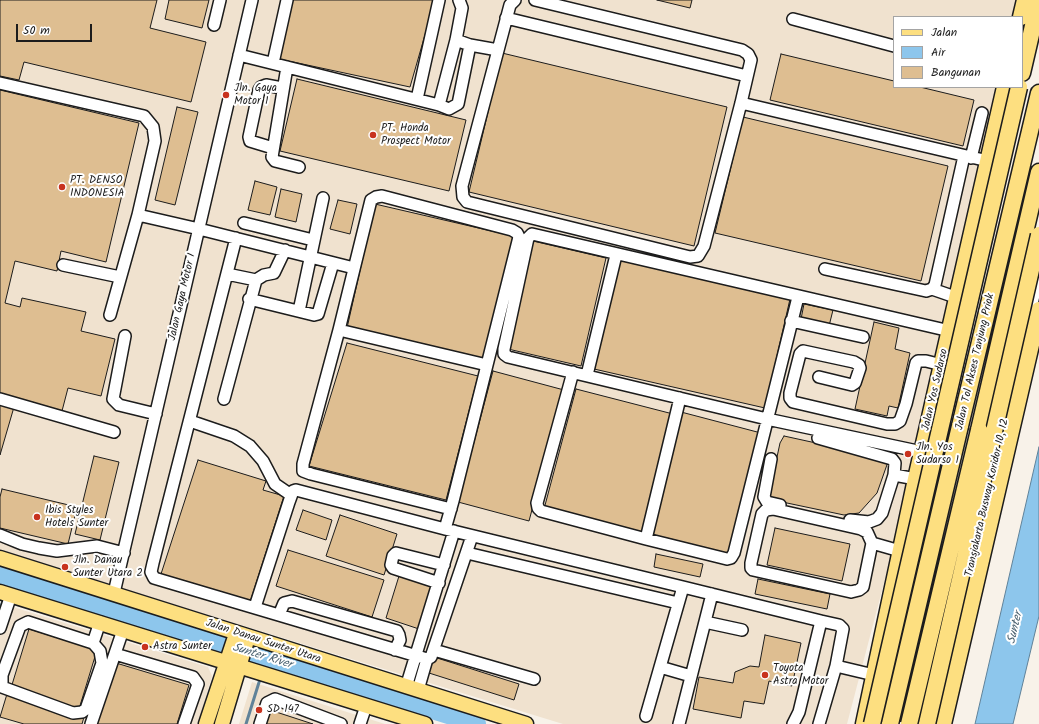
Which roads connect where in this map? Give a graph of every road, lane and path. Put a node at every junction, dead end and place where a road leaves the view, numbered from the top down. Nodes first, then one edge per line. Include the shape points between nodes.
1 (220, 0) edge
2 (252, 0) edge
3 (287, 0) edge
4 (439, 0) edge
5 (459, 0) edge
6 (515, 0) edge
7 (535, 0) edge
8 (1025, 0) edge
9 (1039, 0) edge
10 (1021, 16) edge
11 (506, 18) junction
12 (793, 20) dead end
13 (214, 25) dead end
14 (456, 40) junction
15 (470, 45) junction
16 (893, 46) edge
17 (498, 50) junction
18 (239, 55) junction
19 (273, 63) junction
20 (287, 67) junction
21 (1023, 69) edge
22 (747, 76) junction
23 (0, 84) edge
24 (282, 88) junction
25 (1005, 88) edge
26 (1019, 88) edge
27 (1039, 93) edge
28 (417, 99) junction
29 (741, 103) junction
30 (438, 106) junction
31 (982, 113) dead end
32 (273, 148) junction
33 (968, 157) junction
34 (988, 161) junction
35 (299, 167) dead end
36 (1039, 172) edge
37 (323, 198) dead end
38 (138, 215) junction
39 (244, 223) dead end
40 (199, 229) junction
41 (1039, 235) edge
42 (236, 238) junction
43 (313, 240) junction
44 (285, 250) junction
45 (616, 255) junction
46 (311, 257) junction
47 (333, 263) junction
48 (63, 265) dead end
49 (354, 268) junction
50 (825, 269) dead end
51 (1039, 273) edge
52 (227, 274) junction
53 (120, 277) junction
54 (256, 280) junction
55 (932, 289) junction
56 (798, 297) junction
57 (958, 298) junction
58 (249, 299) junction
59 (1039, 310) edge
60 (299, 311) junction
61 (110, 315) dead end
62 (792, 321) junction
63 (339, 330) junction
64 (950, 331) junction
65 (126, 336) dead end
66 (863, 337) dead end
67 (487, 365) junction
68 (942, 365) junction
69 (573, 372) junction
70 (588, 375) junction
71 (819, 377) dead end
72 (680, 398) junction
73 (0, 399) edge
74 (224, 399) dead end
75 (156, 414) junction
76 (767, 419) junction
77 (190, 421) junction
78 (114, 432) dead end
79 (818, 438) dead end
80 (922, 452) junction
81 (771, 459) dead end
82 (894, 474) junction
83 (916, 479) junction
84 (291, 495) junction
85 (451, 509) junction
86 (450, 530) junction
87 (0, 535) edge
88 (472, 536) junction
89 (646, 539) junction
90 (872, 543) junction
91 (900, 551) junction
92 (124, 553) junction
93 (467, 553) junction
94 (0, 558) edge
95 (444, 565) junction
96 (439, 584) junction
97 (683, 587) junction
98 (5, 593) edge
99 (114, 593) junction
100 (712, 594) junction
101 (678, 603) junction
102 (255, 607) junction
103 (279, 615) junction
104 (821, 621) junction
105 (100, 622) junction
106 (705, 622) junction
107 (0, 628) edge
108 (123, 630) junction
109 (742, 630) dead end
110 (93, 644) junction
111 (238, 650) junction
112 (395, 650) junction
113 (115, 654) junction
114 (426, 655) junction
115 (878, 657) junction
116 (958, 663) junction
117 (836, 666) junction
118 (660, 667) junction
119 (1, 675) edge
120 (874, 675) junction
121 (692, 676) junction
122 (534, 679) dead end
123 (945, 683) junction
124 (412, 688) junction
125 (869, 694) junction
126 (366, 706) junction
127 (646, 716) dead end
128 (91, 724) edge
129 (184, 724) edge
130 (206, 724) edge
131 (222, 724) edge
132 (260, 724) edge
133 (341, 724) edge
134 (360, 724) edge
135 (425, 724) edge
136 (526, 724) edge
137 (679, 724) edge
138 (793, 724) edge
139 (819, 724) edge
140 (858, 724) edge
141 (864, 724) edge
142 (872, 724) edge
143 (890, 724) edge
144 (909, 724) edge
145 (927, 724) edge
146 (936, 724) edge
147 (943, 724) edge

1 - 13 street
2 - 18 street, Jalan Gaya Motor I
3 - 19 street
4 - 28 street
5 - 14 street via 462,8
6 - 11 street via 510,5
7 - 22 street via 742,50 751,60
8 - 10 highway
9 - 21 highway
11 - 17 street
11 - 22 street
12 - 16 street
14 - 15 street
14 - 30 street
15 - 17 street
15 - 30 street via 458,104 449,109
17 - 29 street via 462,186 467,202 690,257 698,256 704,246
18 - 19 street
18 - 40 street, Jalan Gaya Motor I
19 - 20 street
20 - 24 street
20 - 28 street
22 - 29 street
23 - 38 street via 144,116 154,127 155,141
24 - 32 street
24 - 32 street via 261,86 249,137 250,141
25 - 34 highway, Jalan Yos Sudarso
26 - 142 highway, bridge
27 - 143 highway, Jalan Tol Akses Tanjung Priok, bridge
28 - 30 street
29 - 33 street
31 - 33 street
32 - 35 street via 272,157 275,161
33 - 34 street
33 - 55 street via 935,286
34 - 57 highway, Jalan Yos Sudarso
36 - 144 highway, Jalan Tol Akses Tanjung Priok, bridge
37 - 43 street
38 - 40 street
38 - 53 street
39 - 43 street
40 - 42 street
40 - 75 street, Jalan Gaya Motor I
41 - 145 highway, bridge
42 - 44 street
42 - 52 street
43 - 46 street
44 - 46 street
44 - 54 street via 274,273
45 - 56 street
45 - 69 street via 532,234 528,238 504,354
45 - 70 street
46 - 47 street
46 - 60 street
47 - 49 street
47 - 60 street via 318,314
48 - 53 street
49 - 63 street
49 - 67 street via 371,200 376,197 389,198 517,232 518,237
50 - 55 street via 926,291
51 - 123 street, Transjakarta Busway Koridor 10, 12
52 - 54 street
52 - 77 street
53 - 61 street
54 - 58 street
55 - 57 street
56 - 62 street
56 - 64 street
57 - 64 highway, Jalan Yos Sudarso
58 - 60 street
58 - 74 street
59 - 116 highway
62 - 66 street
62 - 76 street
63 - 67 street
63 - 85 street via 303,470
64 - 68 highway, Jalan Yos Sudarso
65 - 75 street via 113,399 119,405
67 - 85 street
68 - 71 street via 926,361 916,363 906,404 900,421 895,424 793,402 790,393 803,351 854,362 860,368 852,385
68 - 80 highway, Jalan Yos Sudarso
69 - 70 street
69 - 89 street via 538,508 541,511
70 - 72 street
72 - 76 street
72 - 89 street
73 - 78 street
75 - 92 street, Jalan Gaya Motor I
76 - 80 street
76 - 89 street via 731,558
77 - 84 street via 234,436 250,446 263,461 275,484
77 - 102 street via 151,572 154,578
79 - 82 street via 892,459 895,463
80 - 83 highway, Jalan Yos Sudarso
81 - 82 street via 764,497 767,502 844,519 869,522 877,519 882,513
82 - 83 street
83 - 91 highway, Jalan Yos Sudarso
84 - 86 street via 299,490
84 - 102 street
85 - 86 street
86 - 88 street
86 - 95 street
87 - 92 street via 22,544 57,551 97,546
88 - 93 street
88 - 97 street
90 - 90 street via 863,587 851,592 753,570 750,563 762,514 766,510 773,509 861,528 867,532
90 - 91 street
91 - 115 highway, Jalan Yos Sudarso
92 - 99 street, Jalan Gaya Motor I
93 - 101 street
93 - 114 street
94 - 99 main road, Jalan Danau Sunter Utara
95 - 96 street
95 - 96 street via 396,553 393,556 393,568
96 - 114 street
97 - 100 street
97 - 101 street
98 - 105 main road, Jalan Danau Sunter Utara
98 - 107 street
99 - 111 main road, Jalan Danau Sunter Utara
100 - 104 street
100 - 106 street
101 - 118 street
102 - 103 street
103 - 112 street
103 - 112 street via 284,603 292,601 397,631 400,640
104 - 117 street via 839,625 843,629
104 - 138 street
105 - 108 main road, Jalan Danau Sunter Utara
105 - 110 street
106 - 109 street
106 - 121 street
108 - 111 main road, Jalan Danau Sunter Utara
108 - 113 street
110 - 119 street via 28,622 20,626
110 - 119 street via 100,651 102,663 86,709 82,712 73,713 5,690 0,682
111 - 124 main road, Jalan Danau Sunter Utara
111 - 126 main road, Jalan Danau Sunter Utara via 262,674
111 - 130 main road
111 - 131 main road
112 - 114 street
113 - 128 street
113 - 129 street via 193,677 198,684
114 - 122 street
114 - 124 street
115 - 120 highway, Jalan Yos Sudarso
115 - 123 highway via 878,666 883,678 902,691 926,693
116 - 123 highway
116 - 147 highway
117 - 120 street
117 - 139 street
118 - 121 street
118 - 127 street
120 - 125 highway, Jalan Yos Sudarso
121 - 137 street
123 - 146 street, Transjakarta Busway Koridor 10, 12
124 - 136 main road, Jalan Danau Sunter Utara
125 - 140 highway, Jalan Yos Sudarso
125 - 141 highway, Jalan Yos Sudarso
126 - 134 street
126 - 135 main road, Jalan Danau Sunter Utara
132 - 133 street via 267,704 275,700

